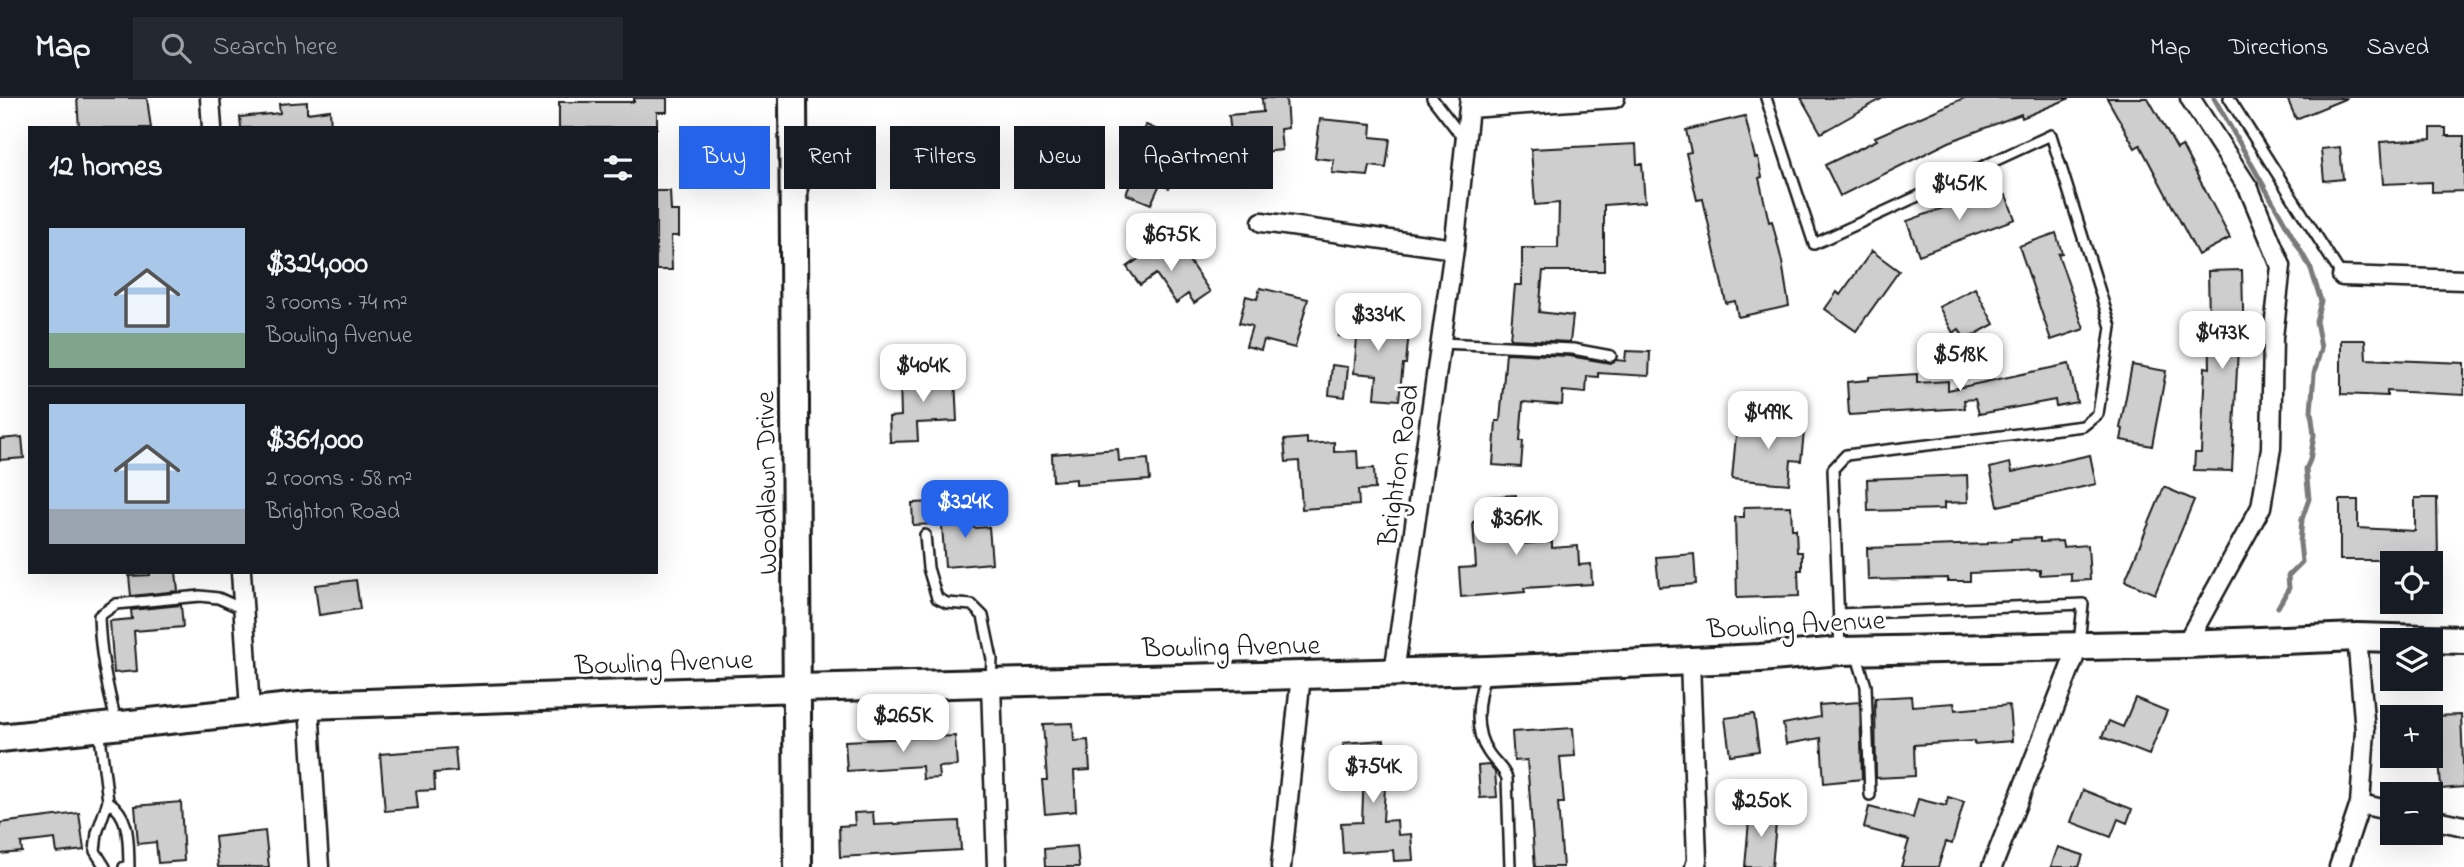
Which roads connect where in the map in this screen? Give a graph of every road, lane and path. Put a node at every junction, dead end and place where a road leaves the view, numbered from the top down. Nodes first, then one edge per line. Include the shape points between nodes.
1 (210, 98) edge
2 (793, 98) edge
3 (1432, 98) edge
4 (1615, 98) edge
5 (1766, 98) edge
6 (2190, 98) edge
7 (2229, 98) edge
8 (1470, 103) edge
9 (212, 126) edge
10 (1466, 142) junction
11 (1262, 222) dead end
12 (1454, 248) junction
13 (2342, 276) joint
14 (2464, 280) edge
15 (1441, 343) junction
16 (1611, 356) dead end
17 (925, 536) dead end
18 (241, 574) edge
19 (243, 609) junction
20 (1839, 614) junction
21 (2357, 637) junction
22 (2464, 640) edge
23 (2186, 644) junction
24 (2079, 645) junction
25 (1848, 651) junction
26 (1690, 660) junction
27 (1487, 670) junction
28 (1394, 673) junction
29 (1301, 675) junction
30 (990, 684) junction
31 (799, 688) junction
32 (309, 705) junction
33 (250, 710) junction
34 (108, 726) junction
35 (0, 738) edge
36 (1870, 796) dead end
37 (108, 801) junction
38 (2360, 804) junction
39 (2380, 808) edge
40 (2443, 822) edge
41 (2464, 826) edge
42 (105, 867) edge
43 (124, 867) edge
44 (319, 867) edge
45 (799, 867) edge
46 (997, 867) edge
47 (1281, 867) edge
48 (1510, 867) edge
49 (1695, 867) edge
50 (1992, 867) edge
51 (2339, 867) edge

1 - 9 street
2 - 31 street, Woodlawn Drive
3 - 10 lane
4 - 8 street
5 - 20 lane via 1814,244 2051,135 2111,327 2098,414 2083,426 1846,455 1833,469
6 - 23 street via 2249,189 2281,267 2273,338 2271,447 2261,507
7 - 13 lane
8 - 10 street, Brighton Road
10 - 12 street, Brighton Road
11 - 12 street
12 - 15 street, Brighton Road
13 - 14 street
15 - 16 lane via 1573,349
15 - 28 street, Brighton Road
17 - 30 lane via 937,598 972,605 983,616 992,659
18 - 19 street
19 - 33 street
19 - 34 lane via 200,596 116,604 106,609 99,616
20 - 24 lane via 2083,604
20 - 25 lane
21 - 22 street, Bowling Avenue
21 - 23 street, Bowling Avenue
21 - 38 street via 2365,731
23 - 24 street, Bowling Avenue
24 - 25 street, Bowling Avenue
24 - 50 street
25 - 26 street, Bowling Avenue
25 - 36 lane via 1867,686
26 - 27 street, Bowling Avenue
26 - 49 street
27 - 28 street, Bowling Avenue
27 - 48 lane via 1478,730 1507,778
28 - 29 street, Bowling Avenue
29 - 30 street, Bowling Avenue
29 - 47 street
30 - 31 street, Bowling Avenue
30 - 46 street
31 - 32 street, Bowling Avenue
31 - 45 street, Woodlawn Drive
32 - 33 street, Bowling Avenue
32 - 44 street
33 - 34 street, Bowling Avenue
34 - 35 street, Bowling Avenue
34 - 37 lane
37 - 42 lane via 95,851
37 - 43 lane via 128,827 129,866
38 - 39 street
38 - 51 street
40 - 41 street

